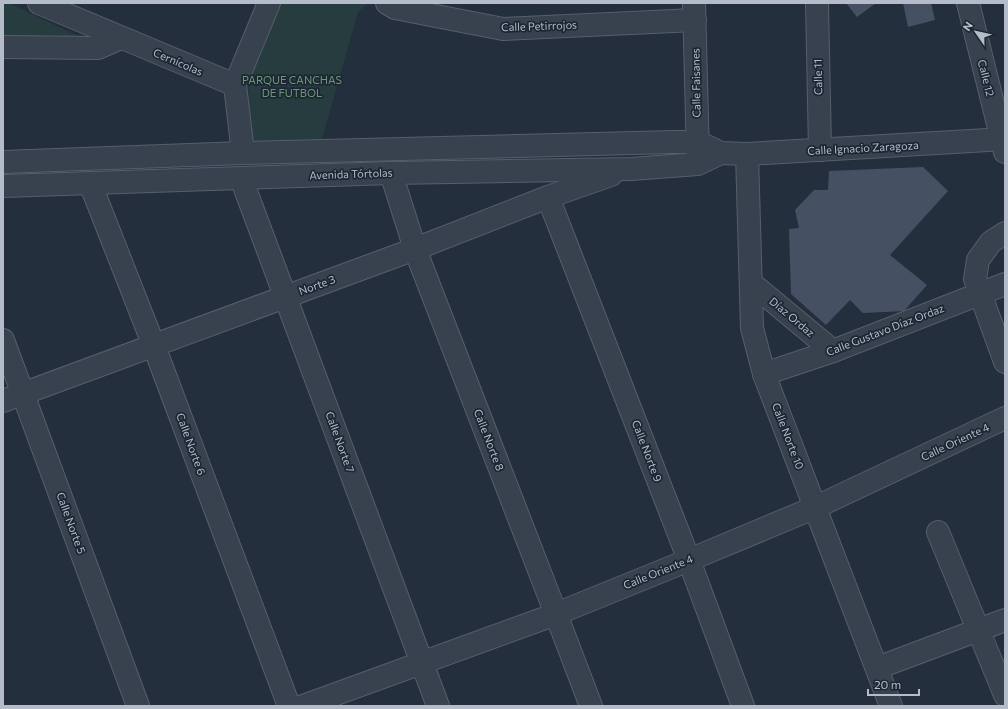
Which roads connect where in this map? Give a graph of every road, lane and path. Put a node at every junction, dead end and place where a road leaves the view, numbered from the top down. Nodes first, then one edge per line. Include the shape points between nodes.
1 (39, 3) edge
2 (269, 3) edge
3 (388, 3) edge
4 (817, 3) edge
5 (968, 3) edge
6 (694, 11) edge
7 (121, 38) junction
8 (3, 47) edge
9 (235, 85) junction
10 (698, 142) junction
11 (1004, 144) edge
12 (820, 150) junction
13 (243, 153) junction
14 (720, 153) junction
15 (747, 154) junction
16 (3, 162) edge
17 (698, 164) junction
18 (631, 169) junction
19 (391, 173) junction
20 (242, 178) junction
21 (90, 183) junction
22 (3, 186) edge
23 (548, 197) junction
24 (1005, 233) edge
25 (415, 249) junction
26 (751, 282) junction
27 (1005, 284) edge
28 (979, 294) junction
29 (287, 297) junction
30 (3, 340) edge
31 (154, 346) junction
32 (833, 351) junction
33 (1005, 362) edge
34 (764, 374) junction
35 (13, 397) edge
36 (1005, 418) edge
37 (816, 507) junction
38 (938, 532) dead end
39 (689, 560) junction
40 (556, 614) junction
41 (1005, 620) edge
42 (979, 631) junction
43 (422, 662) junction
44 (877, 668) junction
45 (1005, 695) edge
46 (138, 706) edge
47 (289, 706) edge
48 (303, 706) edge
49 (438, 706) edge
50 (591, 706) edge
51 (743, 706) edge
52 (891, 706) edge

1 - 7 street, Cernícolas
2 - 9 street
3 - 6 street, Calle Petirrojos via 395,8 503,29
4 - 12 street, Calle 11
5 - 11 street, Calle 12
6 - 10 street, Calle Faisanes
7 - 8 street via 98,48
7 - 9 street, Cernícolas
9 - 13 street
10 - 13 street
10 - 14 street, Calle Ignacio Zaragoza
10 - 17 street, Calle Faisanes
11 - 12 street, Calle Ignacio Zaragoza
12 - 15 street, Calle Ignacio Zaragoza
13 - 16 street
14 - 15 street, Calle Ignacio Zaragoza
14 - 17 street, Calle Ignacio Zaragoza
15 - 26 street, Calle Norte 10
17 - 18 street, Avenida Tórtolas
18 - 19 street, Avenida Tórtolas
18 - 23 street, Norte 3
19 - 20 street, Avenida Tórtolas
19 - 25 street, Calle Norte 8
20 - 21 street, Avenida Tórtolas
20 - 29 street, Calle Norte 7
21 - 22 street, Avenida Tórtolas
21 - 31 street, Calle Norte 6
23 - 25 street, Norte 3
23 - 39 street, Calle Norte 9
24 - 28 street via 991,242 978,260 975,279
25 - 29 street, Norte 3
25 - 40 street, Calle Norte 8
26 - 32 street, Díaz Ordaz
26 - 34 street, Calle Norte 10 via 752,328
27 - 28 street, Calle Gustavo Díaz Ordaz
28 - 32 street, Calle Gustavo Díaz Ordaz
28 - 33 street
29 - 31 street, Norte 3
29 - 43 street, Calle Norte 7
30 - 35 street, Calle Norte 5
31 - 35 street, Norte 3
31 - 47 street, Calle Norte 6
32 - 34 street, Calle Gustavo Díaz Ordaz
34 - 37 street, Calle Norte 10
35 - 46 street, Calle Norte 5
36 - 37 street, Calle Oriente 4
37 - 39 street, Calle Oriente 4
37 - 44 street, Calle Norte 10
38 - 42 street
39 - 40 street, Calle Oriente 4
39 - 51 street, Calle Norte 9
40 - 43 street, Calle Oriente 4
40 - 50 street, Calle Norte 8
41 - 42 street
42 - 44 street
42 - 45 street
43 - 48 street, Calle Oriente 4
43 - 49 street, Calle Norte 7
44 - 52 street, Calle Norte 10

